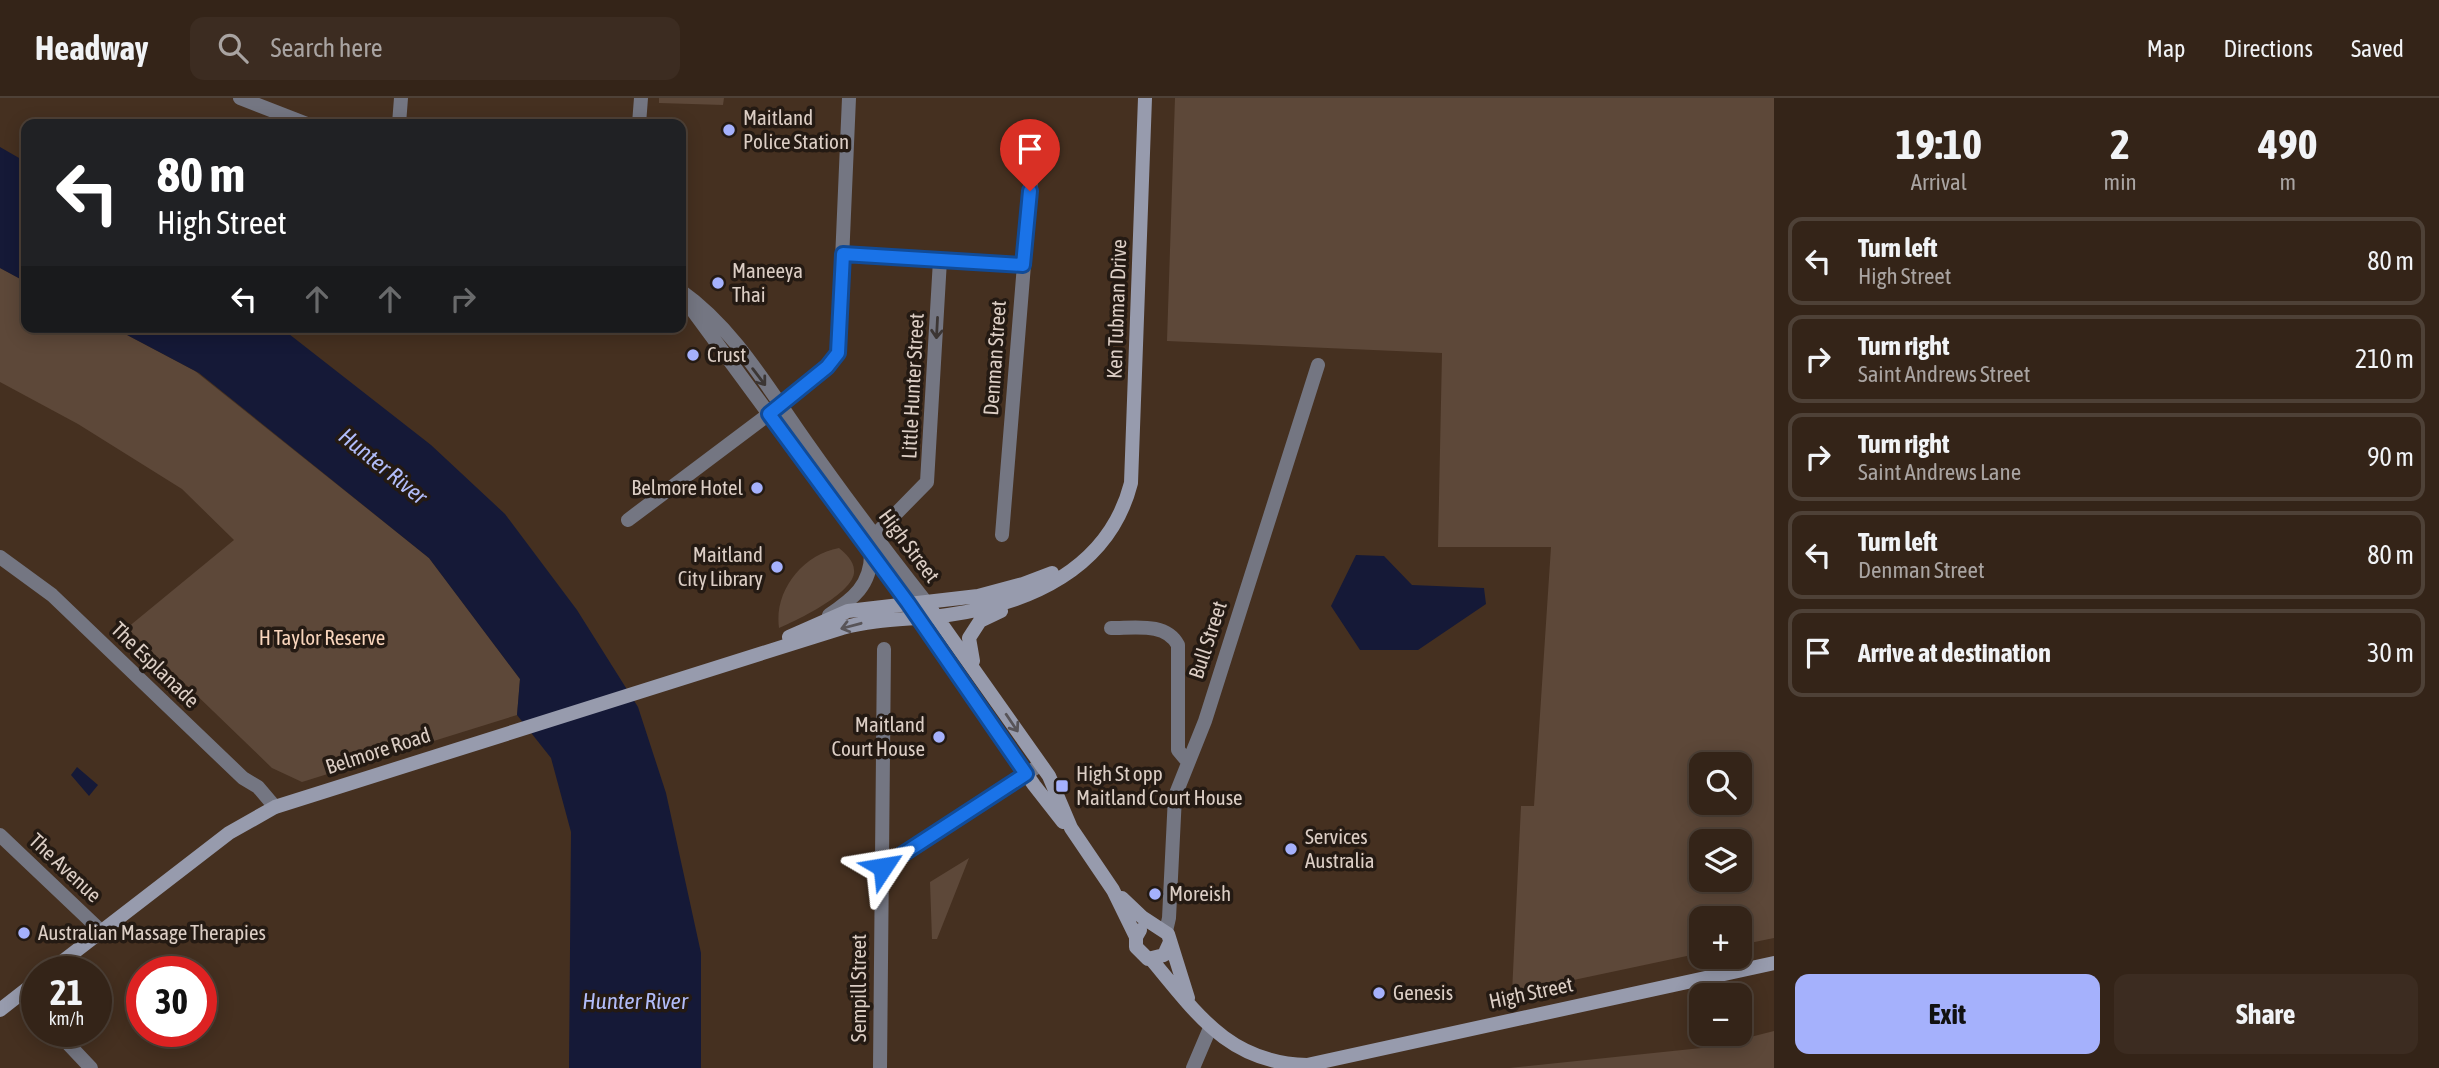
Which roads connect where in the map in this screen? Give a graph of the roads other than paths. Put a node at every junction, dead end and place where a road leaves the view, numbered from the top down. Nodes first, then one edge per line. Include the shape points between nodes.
1 (240, 98) edge
2 (401, 98) edge
3 (641, 98) edge
4 (849, 98) edge
5 (1145, 98) edge
6 (294, 119) edge
7 (399, 119) edge
8 (639, 119) edge
9 (1034, 142) dead end
10 (843, 254) junction
11 (940, 260) junction
12 (1023, 265) junction
13 (686, 299) edge
14 (1318, 365) dead end
15 (775, 409) junction
16 (837, 497) junction
17 (628, 520) dead end
18 (1119, 520) junction
19 (875, 535) junction
20 (1002, 535) dead end
21 (871, 554) junction
22 (0, 557) edge
23 (1060, 579) junction
24 (908, 603) junction
25 (926, 603) junction
26 (935, 617) junction
27 (918, 618) junction
28 (818, 622) junction
29 (1111, 628) dead end
30 (884, 649) dead end
31 (760, 653) junction
32 (984, 681) junction
33 (1188, 762) junction
34 (1040, 765) junction
35 (1026, 774) junction
36 (275, 807) junction
37 (0, 835) edge
38 (1081, 844) junction
39 (883, 867) junction
40 (1113, 890) junction
41 (101, 931) junction
42 (1163, 932) junction
43 (1136, 937) junction
44 (69, 956) edge
45 (1151, 959) junction
46 (1774, 963) edge
47 (21, 994) edge
48 (1191, 1006) junction
49 (0, 1010) edge
50 (1210, 1028) junction
51 (72, 1047) edge
52 (92, 1068) edge
53 (880, 1068) edge
54 (1193, 1068) edge

1 - 6 street
2 - 7 street
3 - 8 street
4 - 10 street
5 - 18 main road, Ken Tubman Drive via 1132,467
9 - 12 street, Denman Street
10 - 11 street
10 - 15 street via 838,353
11 - 12 street
11 -> 19 street, Little Hunter Street via 928,482
12 - 20 street, Denman Street
13 - 15 street, High Street
14 - 33 street, Bull Street
15 - 16 street, High Street
15 - 17 street
16 - 19 street, High Street
16 - 21 street, High Street
18 - 23 main road, Ken Tubman Drive via 1099,547
18 - 25 main road via 1077,559 1040,578 978,596
19 - 25 street, High Street
21 - 24 street, High Street
21 - 28 street via 870,574 861,591
22 - 36 street, The Esplanade via 52,595
23 - 26 main road, Ken Tubman Drive via 1007,602
23 - 32 main road via 980,621 968,647
24 - 25 main road, Belmore Road
24 - 27 main road, High Street
24 - 28 main road, Belmore Road via 866,607
25 - 26 main road, High Street
26 - 27 main road, Ken Tubman Drive
26 - 32 main road, High Street
27 -> 31 main road, Belmore Road via 858,624
27 - 35 main road, High Street
28 - 31 main road, Belmore Road
29 - 33 street via 1162,629 1172,634 1178,645 1178,750
30 - 39 street, Sempill Street
31 - 36 main road, Belmore Road
32 -> 34 main road, High Street
33 - 42 street, Bull Street via 1175,796 1169,918
34 - 35 street
34 - 38 main road, High Street
35 - 38 main road, High Street
35 - 39 street
36 - 41 main road, Belmore Road via 229,832
37 - 41 street, The Avenue
38 - 40 main road, High Street
39 - 53 street, Sempill Street
40 - 42 main road, High Street
40 - 43 main road, High Street
41 - 44 main road, Belmore Road
42 - 43 main road via 1143,928
42 - 45 main road via 1164,955
42 - 48 main road, High Street
43 - 45 main road via 1138,951
45 - 48 main road, High Street
46 - 50 main road, High Street via 1307,1065 1253,1055
47 - 49 main road
48 - 50 main road, High Street
50 - 54 street
51 - 52 street

